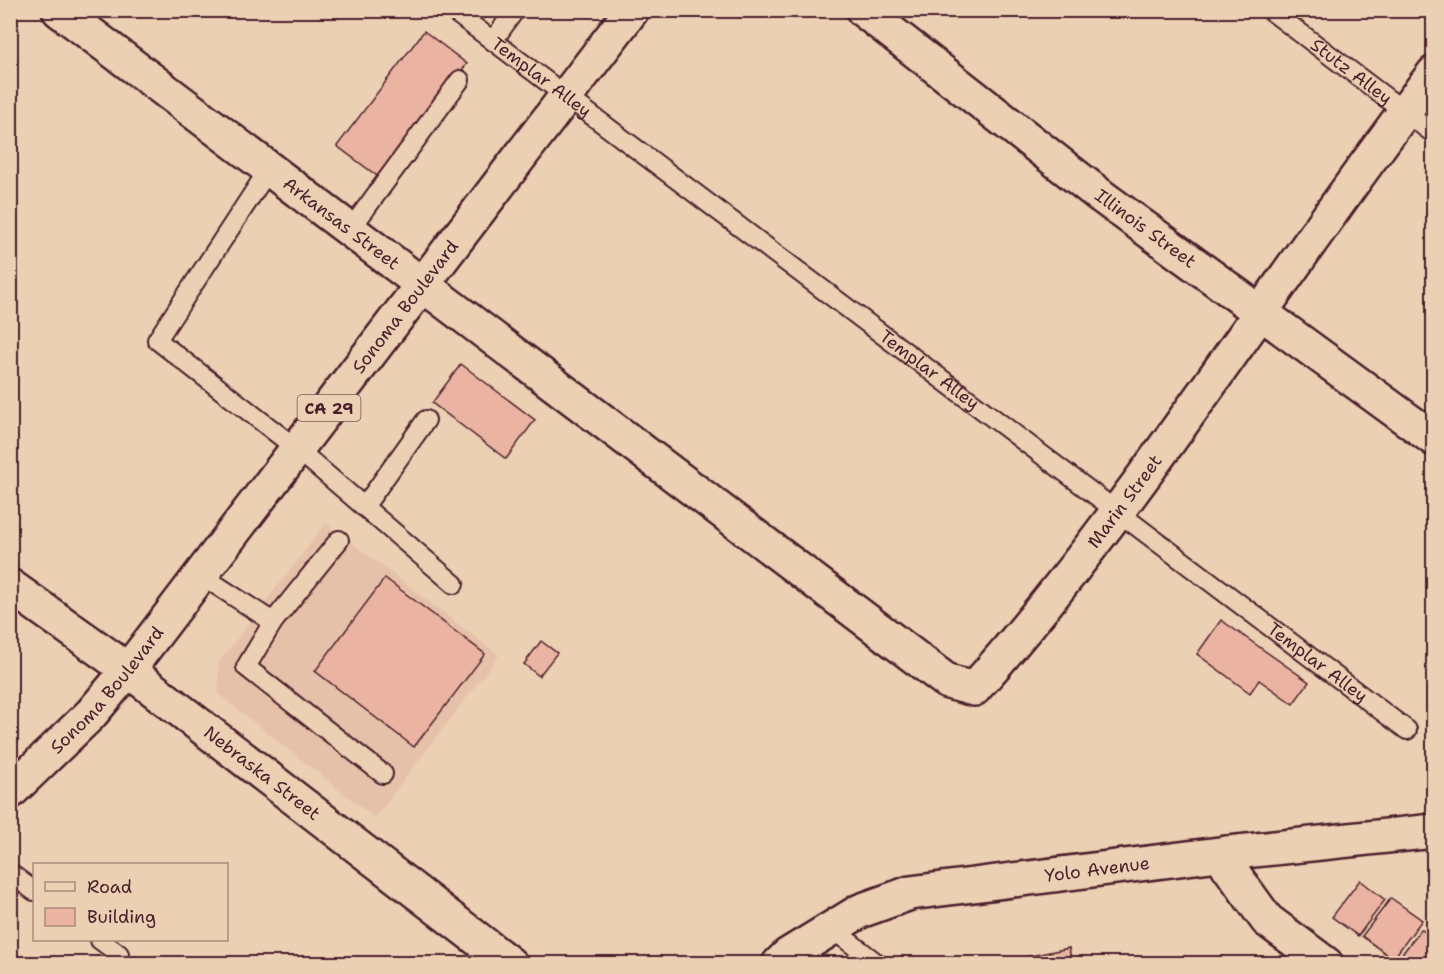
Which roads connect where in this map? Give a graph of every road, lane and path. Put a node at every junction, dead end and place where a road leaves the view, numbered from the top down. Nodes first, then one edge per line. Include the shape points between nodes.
1 (59, 10) edge
2 (452, 10) edge
3 (515, 10) edge
4 (632, 10) edge
5 (863, 10) edge
6 (1270, 10) edge
7 (493, 41) junction
8 (1434, 73) edge
9 (460, 80) dead end
10 (566, 97) junction
11 (1404, 111) junction
12 (1434, 134) edge
13 (269, 169) junction
14 (350, 230) junction
15 (423, 285) junction
16 (1260, 312) junction
17 (426, 420) dead end
18 (1434, 440) edge
19 (297, 449) junction
20 (364, 507) junction
21 (1117, 512) junction
22 (739, 523) joint
23 (339, 540) dead end
24 (201, 575) junction
25 (454, 584) dead end
26 (10, 586) edge
27 (273, 622) junction
28 (128, 670) junction
29 (1407, 730) dead end
30 (383, 774) dead end
31 (10, 792) edge
32 (1434, 831) edge
33 (1227, 853) junction
34 (13, 880) edge
35 (33, 890) edge
36 (831, 928) junction
37 (103, 941) edge
38 (119, 954) dead end
39 (510, 963) edge
40 (779, 963) edge
41 (878, 963) edge
42 (1326, 963) edge

1 - 13 street, Arkansas Street
2 - 7 lane, Templar Alley
3 - 7 lane
4 - 10 street, Sonoma Boulevard / CA 29
5 - 16 street, Illinois Street via 1101,196
6 - 11 lane, Stutz Alley
7 - 10 lane, Templar Alley
8 - 11 street, Marin Street
9 - 14 lane
10 - 15 street, Sonoma Boulevard / CA 29
10 - 21 lane, Templar Alley
11 - 12 lane, Stutz Alley
11 - 16 street, Marin Street
13 - 14 street, Arkansas Street
13 - 19 lane via 157,340
14 - 15 street, Arkansas Street
15 - 19 street, Sonoma Boulevard / CA 29
15 - 22 street, Arkansas Street
16 - 18 street, Illinois Street
16 - 21 street, Marin Street
17 - 20 lane
19 - 20 lane
19 - 24 street, Sonoma Boulevard / CA 29
20 - 25 lane
21 - 22 street, Marin Street via 974,689 948,682
21 - 29 lane, Templar Alley
23 - 27 lane
24 - 27 lane
24 - 28 street, Sonoma Boulevard / CA 29
26 - 28 street, Nebraska Street
27 - 30 lane via 246,667
28 - 31 street, Sonoma Boulevard / CA 29 via 91,714
28 - 39 street, Nebraska Street
32 - 33 street, Yolo Avenue
33 - 36 street, Yolo Avenue via 910,893 860,911
33 - 42 street via 1228,866 1267,920
34 - 35 lane
36 - 40 street, Yolo Avenue
36 - 41 lane
37 - 38 lane

